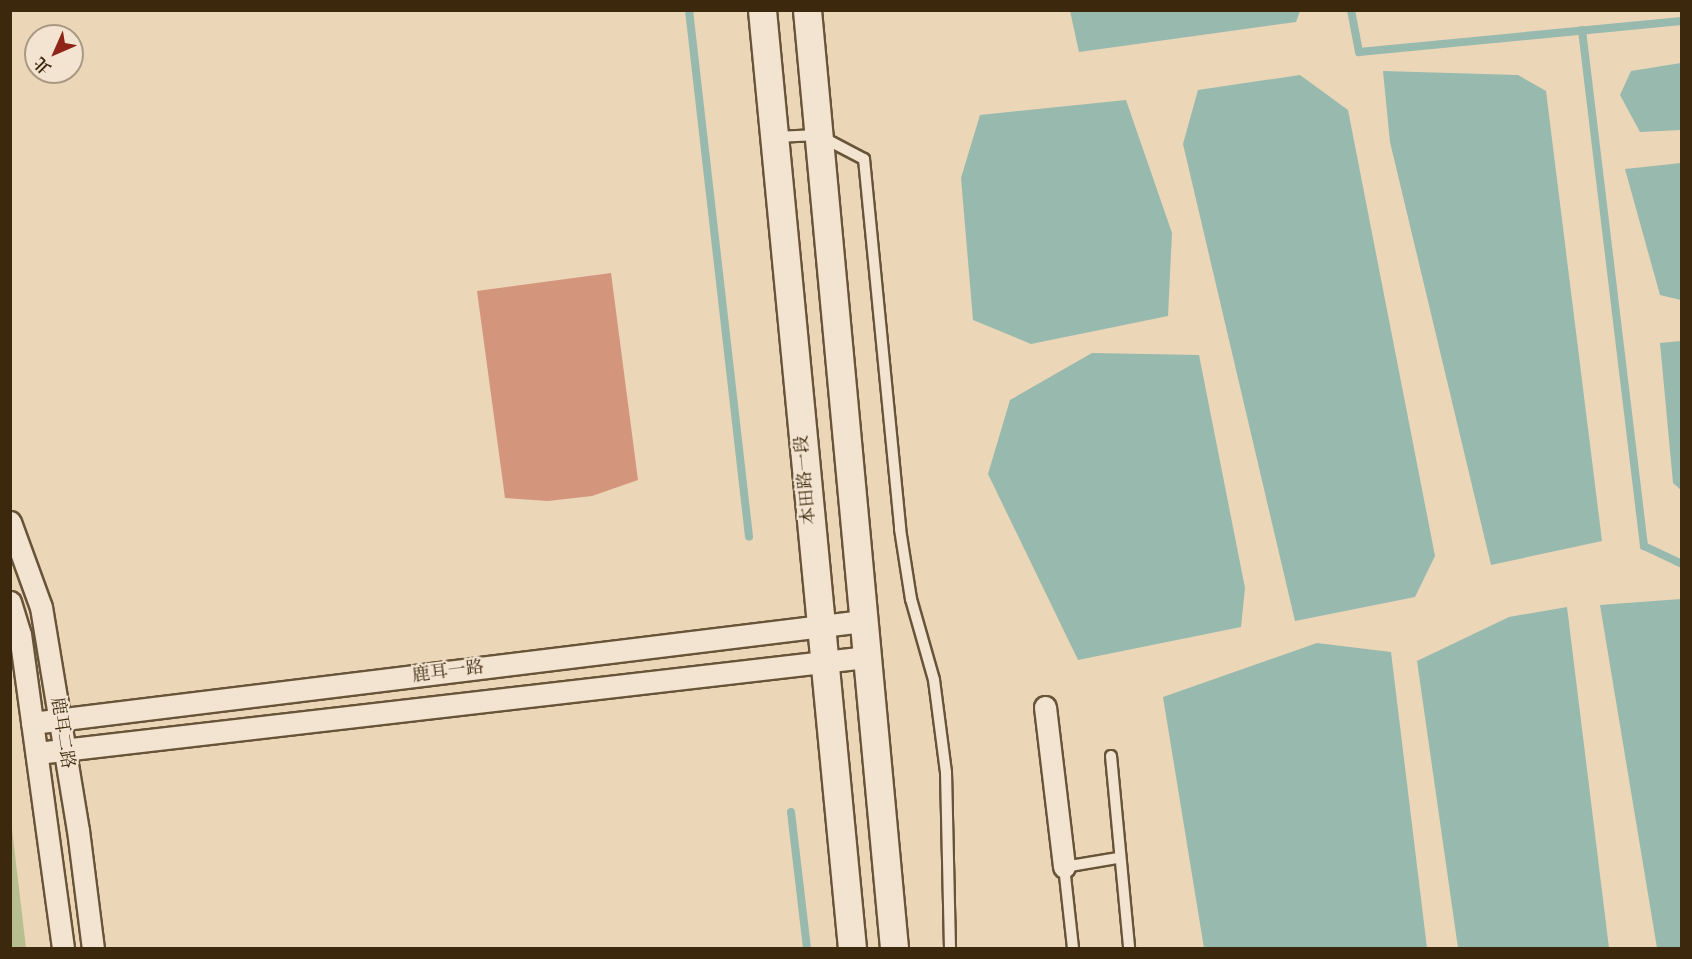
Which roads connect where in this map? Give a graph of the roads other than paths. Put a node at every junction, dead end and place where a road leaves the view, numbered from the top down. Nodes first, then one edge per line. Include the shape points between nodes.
1 (762, 10) edge
2 (807, 10) edge
3 (818, 135) junction
4 (774, 137) junction
5 (10, 522) edge
6 (10, 602) edge
7 (863, 621) junction
8 (820, 626) junction
9 (867, 657) junction
10 (824, 662) junction
11 (1045, 707) dead end
12 (60, 720) junction
13 (33, 723) junction
14 (65, 749) junction
15 (37, 753) junction
16 (1111, 756) dead end
17 (1118, 858) junction
18 (1064, 867) junction
19 (63, 948) edge
20 (93, 948) edge
21 (852, 948) edge
22 (894, 948) edge
23 (950, 948) edge
24 (1073, 948) edge
25 (1129, 948) edge

1 - 4 street, 本田路一段
2 - 3 street
3 - 4 lane
3 - 7 street
3 - 23 lane via 864,159 900,529 911,599 934,680 945,772
4 - 8 street, 本田路一段
5 - 12 street, 鹿耳二路 via 41,607
6 - 13 street, 鹿耳二路 via 20,634
7 - 8 street, 鹿耳一路
7 - 9 street
8 - 10 street, 本田路一段
8 - 12 street, 鹿耳一路
9 - 10 street, 鹿耳一路
9 - 22 street
10 - 14 street, 鹿耳一路
10 - 21 street, 本田路一段
11 - 18 street
12 - 13 street, 鹿耳一路
12 - 14 street, 鹿耳二路
13 - 15 street, 鹿耳二路
14 - 15 street, 鹿耳一路
14 - 20 street, 鹿耳二路
15 - 19 street, 鹿耳二路
16 - 17 lane
17 - 18 lane
17 - 25 lane
18 - 24 lane

